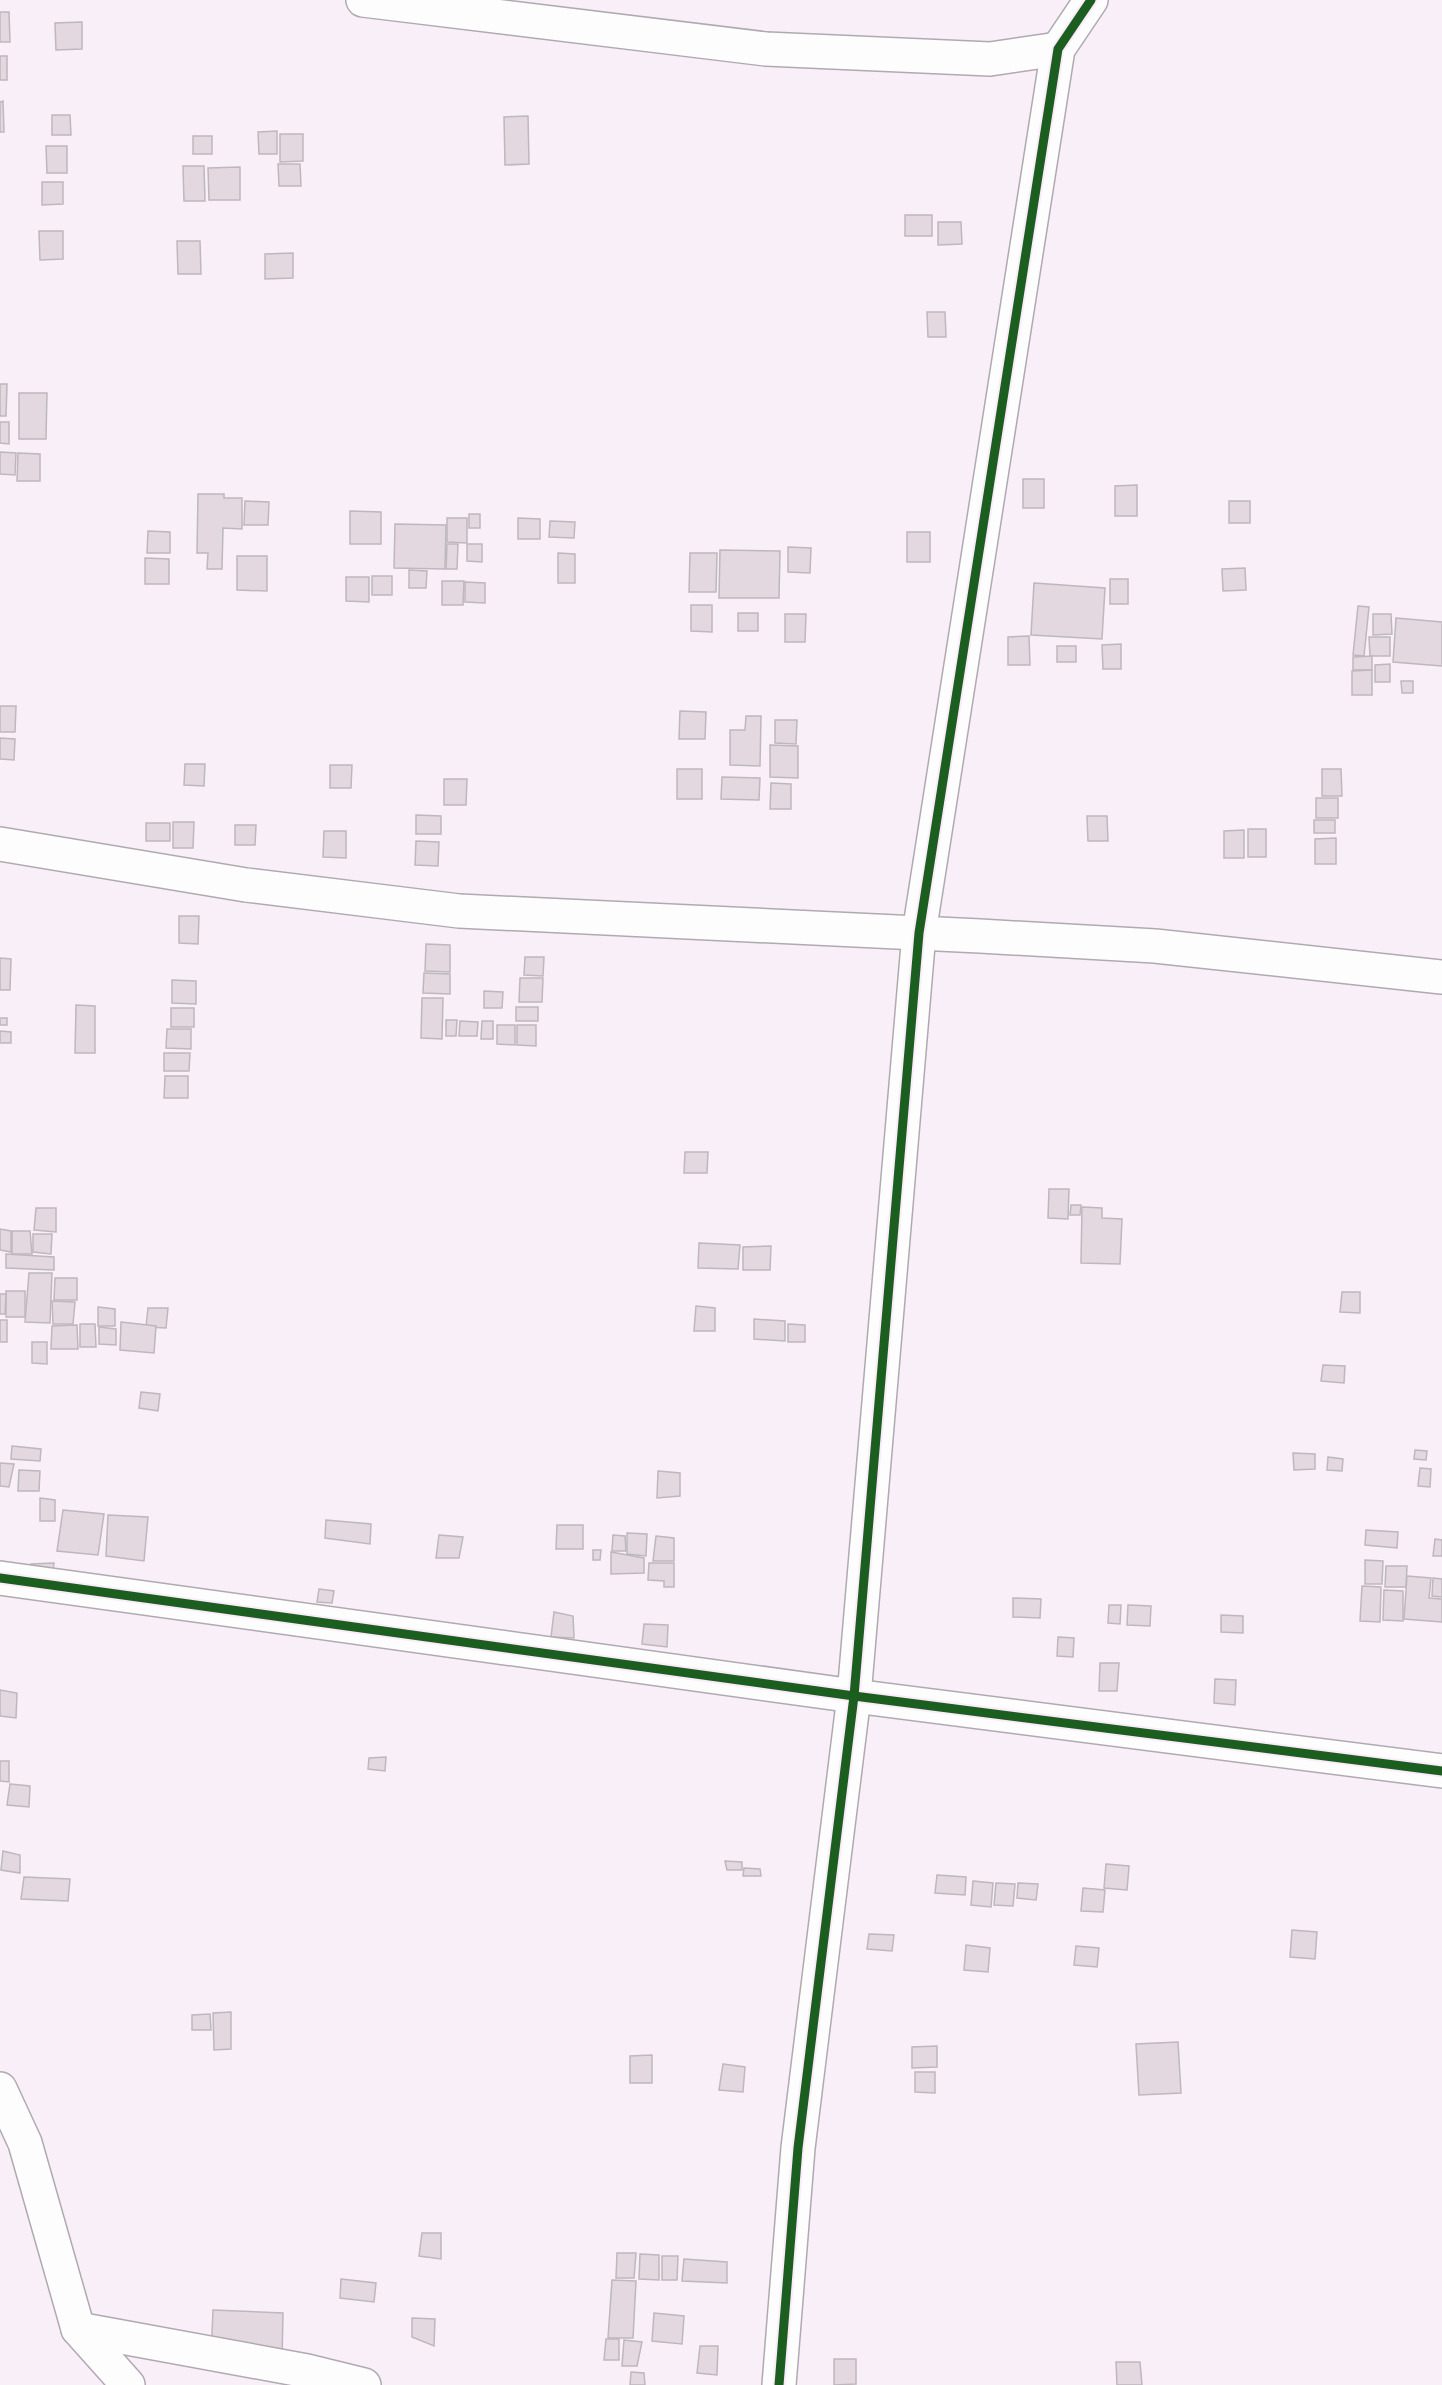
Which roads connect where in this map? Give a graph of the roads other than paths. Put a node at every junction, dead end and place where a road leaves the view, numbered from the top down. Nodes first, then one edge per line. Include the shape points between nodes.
1 (1091, 0) edge
2 (376, 1) edge
3 (1058, 49) junction
4 (0, 844) edge
5 (919, 933) junction
6 (1442, 976) edge
7 (0, 1578) edge
8 (854, 1696) junction
9 (1442, 1771) edge
10 (0, 2089) edge
11 (78, 2329) junction
12 (128, 2385) edge
13 (364, 2385) edge
14 (779, 2385) edge

1 - 3 street
2 - 3 street via 766,49 990,59
3 - 5 street
4 - 5 street via 246,885 459,911
5 - 6 street via 1155,946
5 - 8 street
7 - 8 street
8 - 9 street
8 - 14 street via 798,2148
10 - 11 street via 25,2143
11 - 12 street
11 - 13 street

